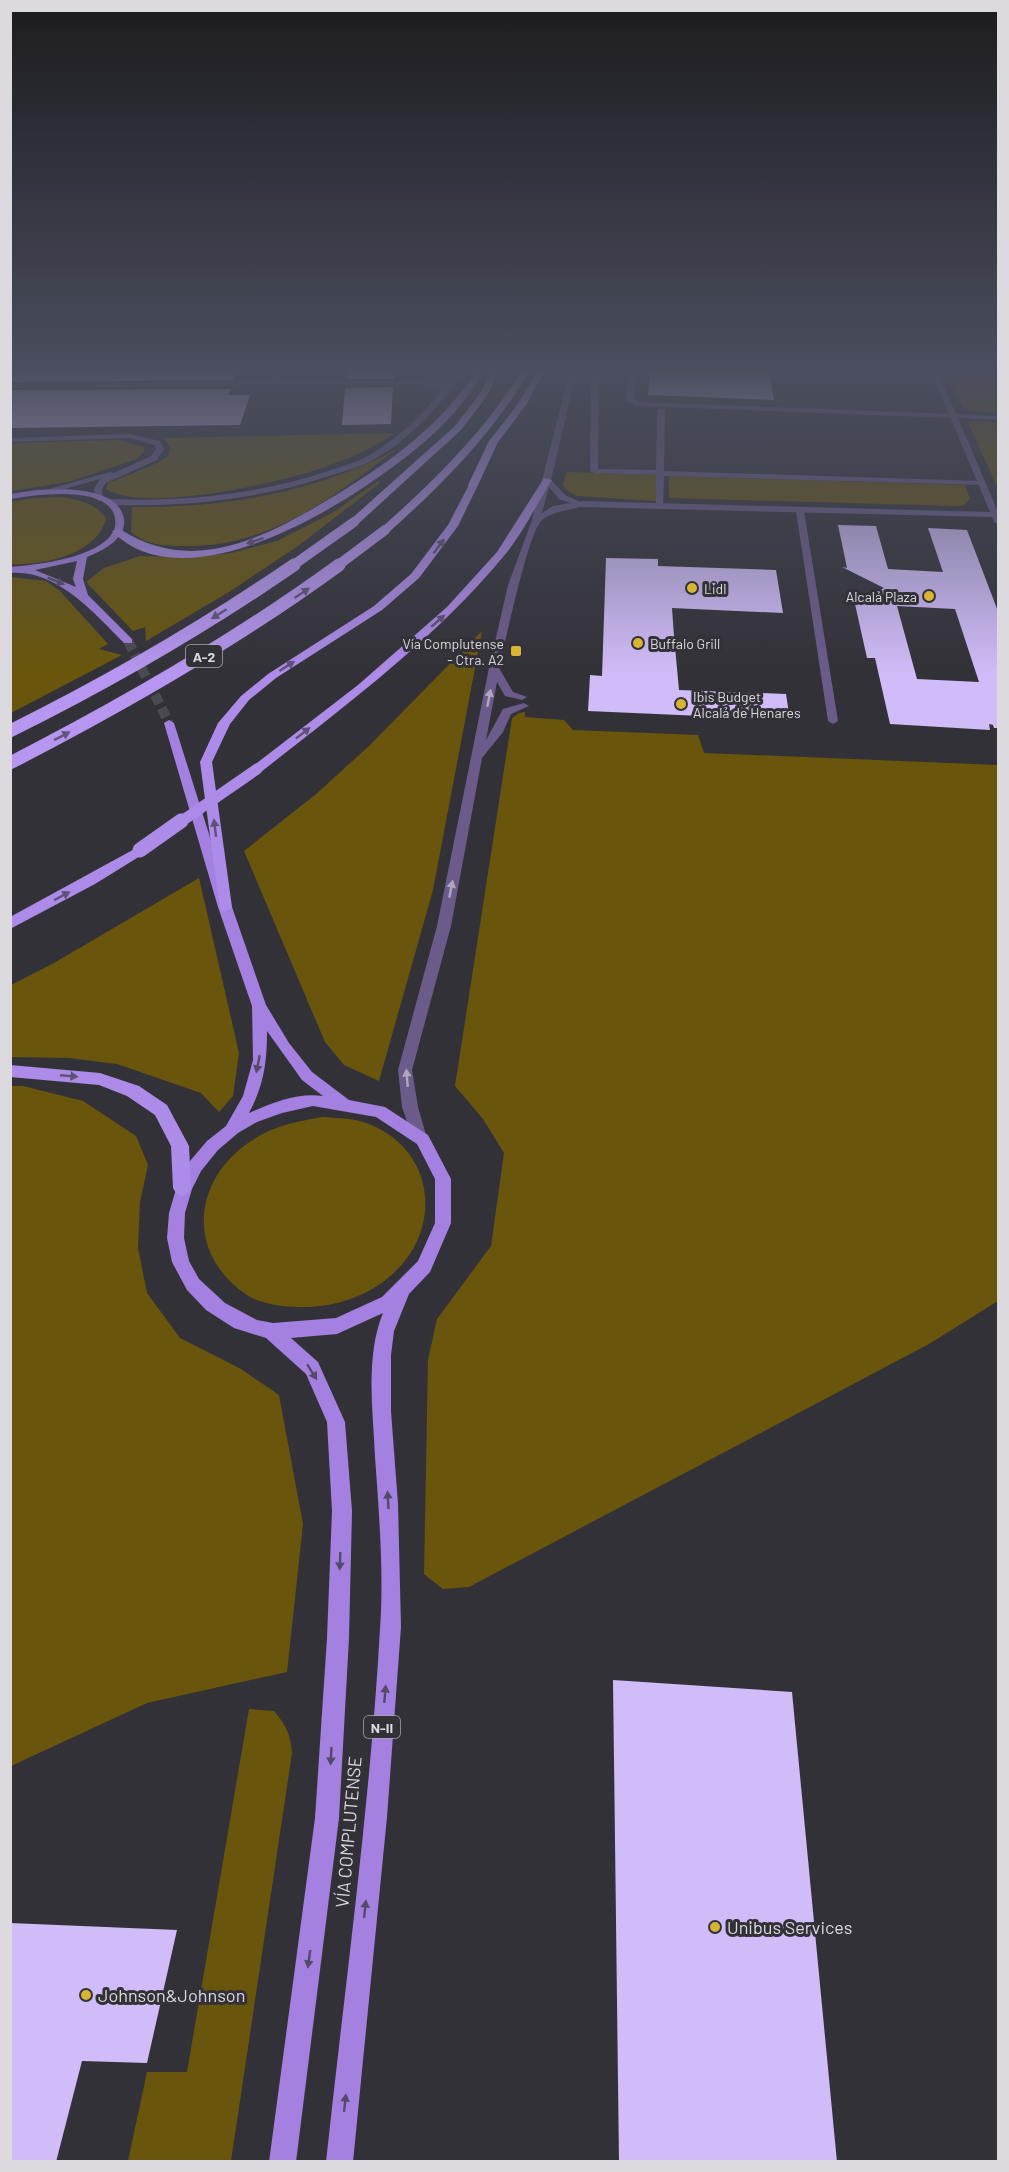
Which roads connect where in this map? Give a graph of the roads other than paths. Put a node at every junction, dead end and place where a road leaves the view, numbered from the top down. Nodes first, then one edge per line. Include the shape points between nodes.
1 (121, 470) edge
2 (126, 470) edge
3 (339, 470) edge
4 (380, 470) edge
5 (411, 470) edge
6 (449, 470) edge
7 (480, 470) edge
8 (549, 470) edge
9 (594, 470) edge
10 (976, 470) edge
11 (660, 473) junction
12 (547, 480) junction
13 (981, 483) junction
14 (473, 484) joint
15 (46, 491) junction
16 (10, 497) edge
17 (103, 500) junction
18 (580, 504) junction
19 (659, 506) junction
20 (801, 511) junction
21 (998, 517) edge
22 (536, 520) junction
23 (117, 531) junction
24 (82, 556) junction
25 (10, 570) edge
26 (27, 570) junction
27 (83, 596) junction
28 (128, 641) tunnel mouth
29 (494, 668) junction
30 (833, 721) dead end
31 (169, 723) tunnel mouth
32 (10, 731) edge
33 (477, 757) junction
34 (10, 763) edge
35 (225, 907) junction
36 (10, 924) edge
37 (259, 1006) junction
38 (10, 1071) edge
39 (342, 1101) junction
40 (231, 1130) junction
41 (418, 1135) junction
42 (182, 1188) junction
43 (400, 1294) junction
44 (271, 1331) junction
45 (282, 2162) edge
46 (339, 2162) edge

1 - 15 street
2 - 17 street via 103,481 98,489
3 - 17 street via 255,494 160,503
4 -> 23 highway via 255,542 212,551 172,553 146,549
5 -> 32 highway, A-2, bridge via 354,522 284,574 64,705
34 -> 6 highway, A-2, bridge via 227,642 385,530
7 - 14 highway
8 - 12 street
9 - 11 street
10 - 13 street
11 - 13 street
11 - 19 street
12 - 18 street via 561,497
12 - 22 street
36 -> 12 highway, bridge via 140,850 257,769 362,687 451,609 501,554
13 - 21 street
35 -> 14 highway via 206,762 224,723 245,698 272,676 378,608 415,576 453,526
15 - 16 main road
15 - 17 main road via 66,491
17 - 23 main road via 117,510 121,520
18 - 19 street
18 - 22 street via 556,508
19 - 20 street
20 - 21 street
20 - 30 street
22 - 29 street via 513,585
23 - 24 main road
24 - 26 main road
24 - 27 main road via 78,579
25 - 26 main road
26 -> 27 main road
27 - 28 main road
33 -> 29 street
29 - 33 street via 509,694 523,701 504,713 499,730
31 - 35 main road
41 -> 33 street via 405,1070 444,926
35 - 37 main road
37 - 39 main road via 307,1076
37 -> 40 main road via 260,1060 250,1096
38 -> 42 highway via 100,1079 133,1091 161,1110 180,1146
39 - 40 main road via 313,1100 285,1105
39 - 41 main road via 396,1118
40 - 42 main road via 203,1156
41 - 43 main road via 433,1154 442,1175 446,1199 444,1224 436,1249 421,1273
42 - 44 main road via 174,1224 179,1261 198,1293 229,1318
43 - 44 main road via 362,1318 317,1332
46 -> 43 main road, VÍA COMPLUTENSE / N-II via 391,1627 382,1355 385,1330
44 -> 45 main road, VÍA COMPLUTENSE via 312,1368 336,1422 342,1511 327,1818

